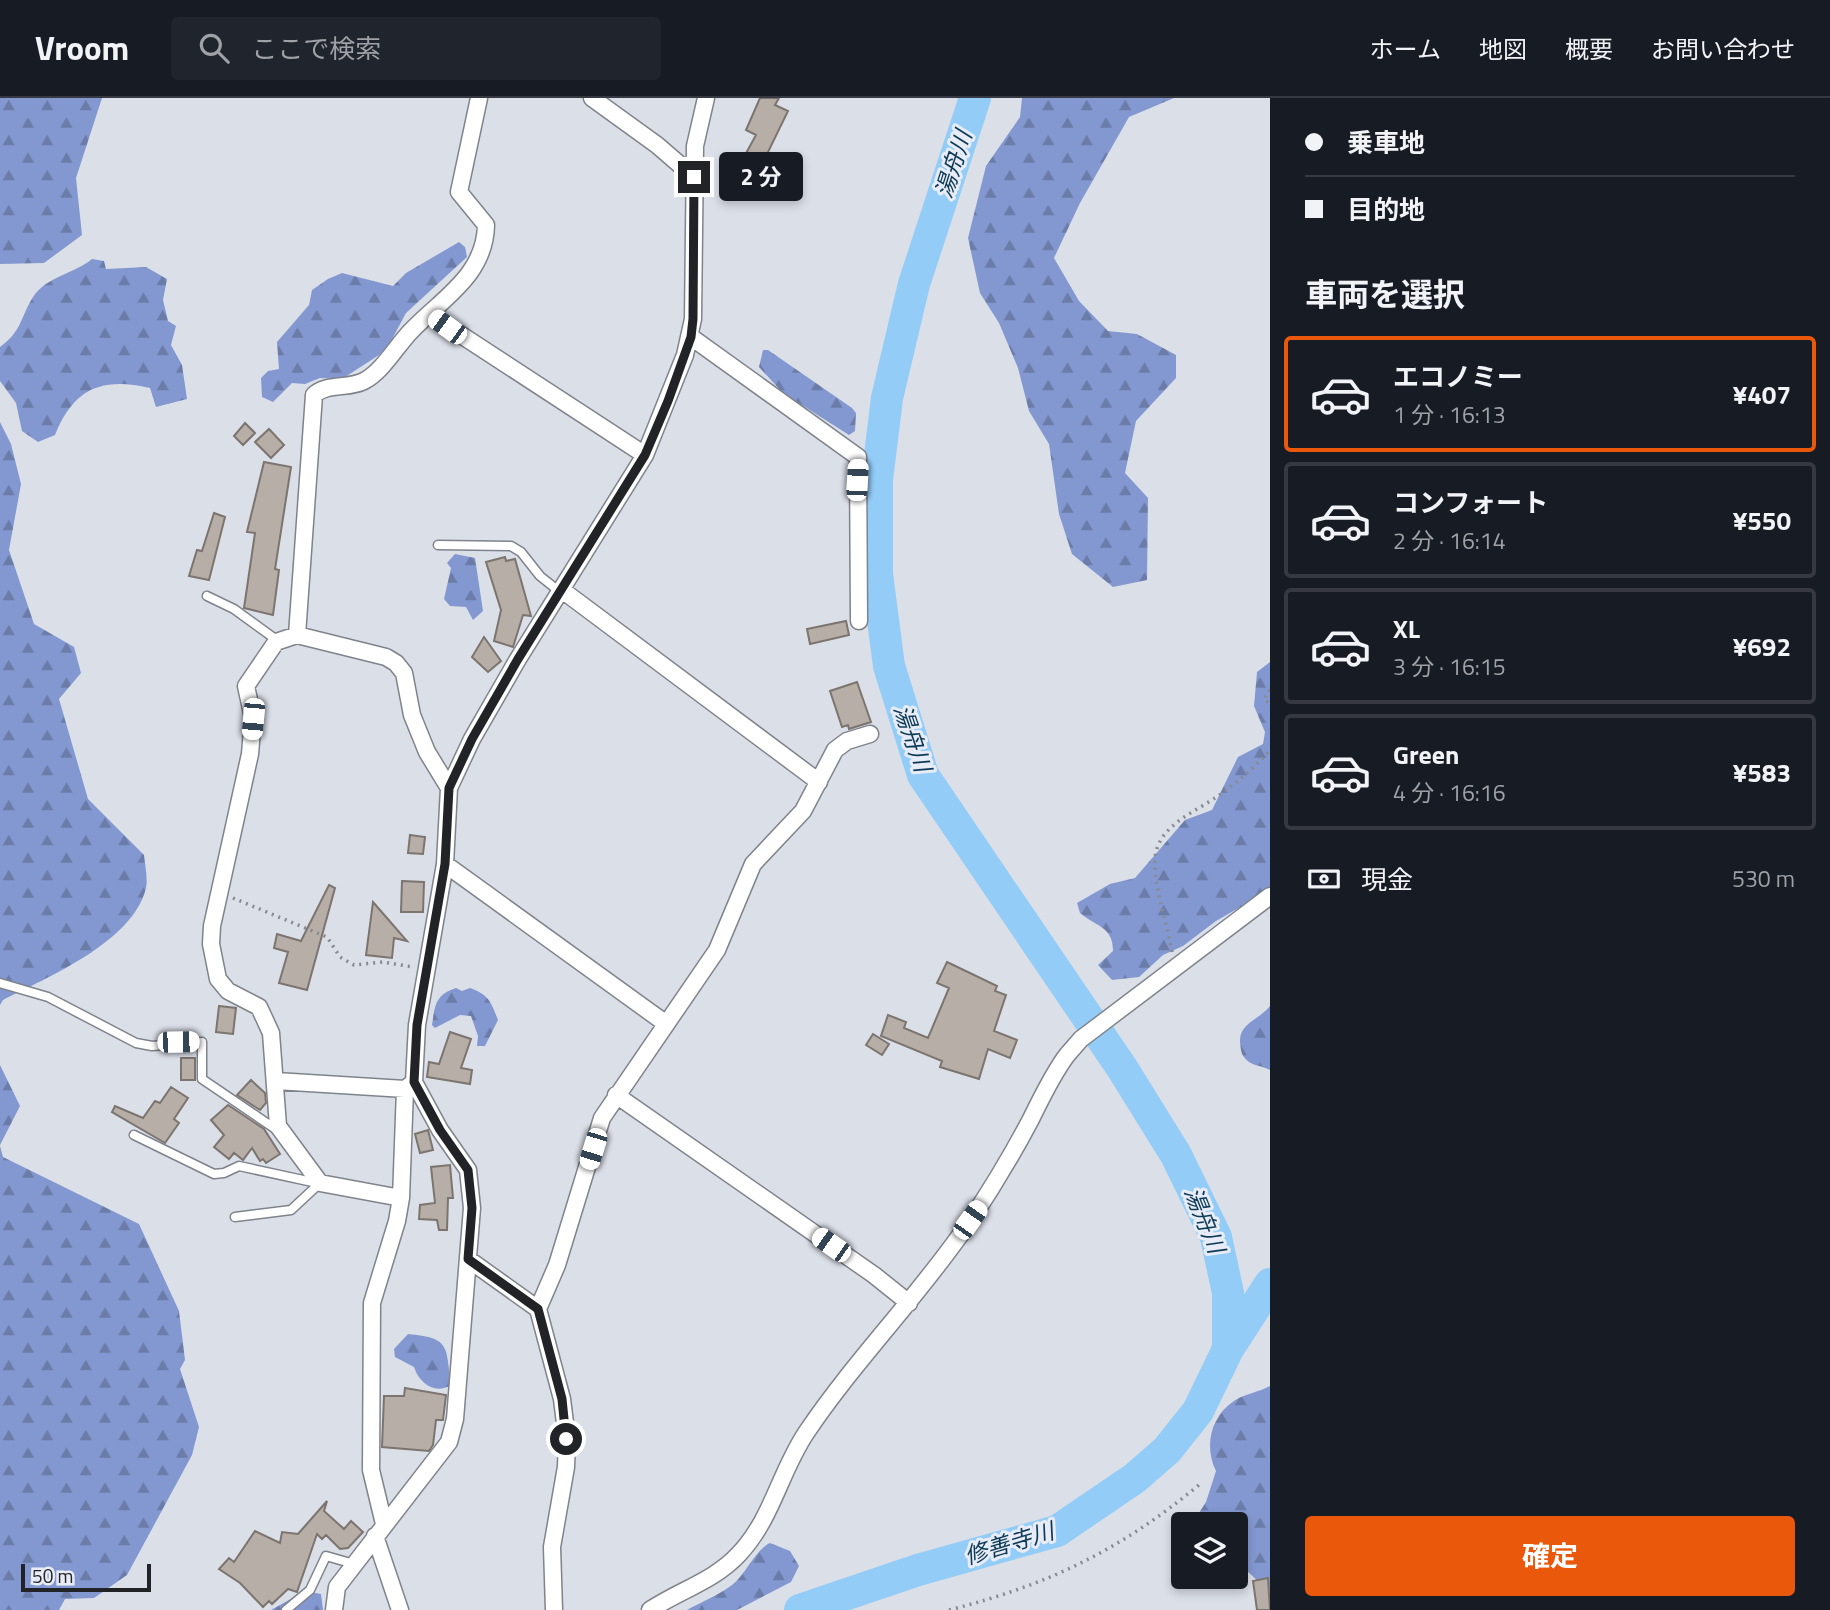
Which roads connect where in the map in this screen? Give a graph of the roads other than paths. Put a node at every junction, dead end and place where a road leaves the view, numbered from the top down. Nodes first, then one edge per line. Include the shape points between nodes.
1 (479, 98) edge
2 (592, 98) edge
3 (706, 98) edge
4 (694, 177) junction
5 (429, 314) junction
6 (691, 337) junction
7 (645, 455) junction
8 (438, 545) dead end
9 (561, 591) junction
10 (207, 596) dead end
11 (859, 621) dead end
12 (297, 635) junction
13 (275, 637) junction
14 (870, 734) dead end
15 (819, 782) junction
16 (449, 788) junction
17 (445, 864) junction
18 (1270, 896) edge
19 (0, 983) edge
20 (666, 1023) junction
21 (276, 1081) junction
22 (410, 1086) junction
23 (616, 1095) junction
24 (282, 1134) junction
25 (134, 1135) dead end
26 (320, 1183) junction
27 (401, 1198) junction
28 (235, 1217) dead end
29 (468, 1259) junction
30 (909, 1303) junction
31 (538, 1309) junction
32 (380, 1530) junction
33 (354, 1564) junction
34 (286, 1610) edge
35 (334, 1610) edge
36 (400, 1610) edge
37 (554, 1610) edge
38 (650, 1610) edge

1 - 5 street via 459,191 482,216 486,236 475,267 453,295
2 - 4 street
3 - 4 street via 695,145
4 - 6 street
5 - 7 street
5 - 12 street via 373,375 361,383 314,395
6 - 7 street
6 - 11 street via 858,457
7 - 9 street
8 - 9 lane via 511,546
9 - 15 street
9 - 16 street via 472,739
10 - 13 lane
12 - 13 street
12 - 16 street via 396,663 404,673 412,715 427,751
13 - 21 street via 246,686 253,719 250,754 211,944 218,979 228,991 259,1007 271,1033
14 - 15 street via 835,750
15 - 20 street via 803,811 753,864 717,950
16 - 17 street
17 - 20 street
17 - 22 street
18 - 30 street via 1081,1039 1056,1069 982,1204
19 - 24 lane via 48,997 136,1044 202,1041 202,1079
20 - 23 street
21 - 22 street
21 - 24 street
22 - 27 street
22 - 29 street via 468,1170 472,1208
23 - 30 street
23 - 31 street via 602,1118 557,1265
24 - 26 street
25 - 26 lane via 214,1174 239,1166
26 - 27 street
26 - 28 lane via 291,1210
27 - 32 street via 372,1303 371,1470
29 - 31 street
29 - 32 street via 455,1419 449,1442
30 - 38 street via 807,1431 751,1541 701,1584
31 - 37 street via 560,1387 566,1439 566,1467 552,1547
32 - 33 street
32 - 36 street
33 - 34 lane via 326,1556 310,1590
33 - 35 street via 337,1587

